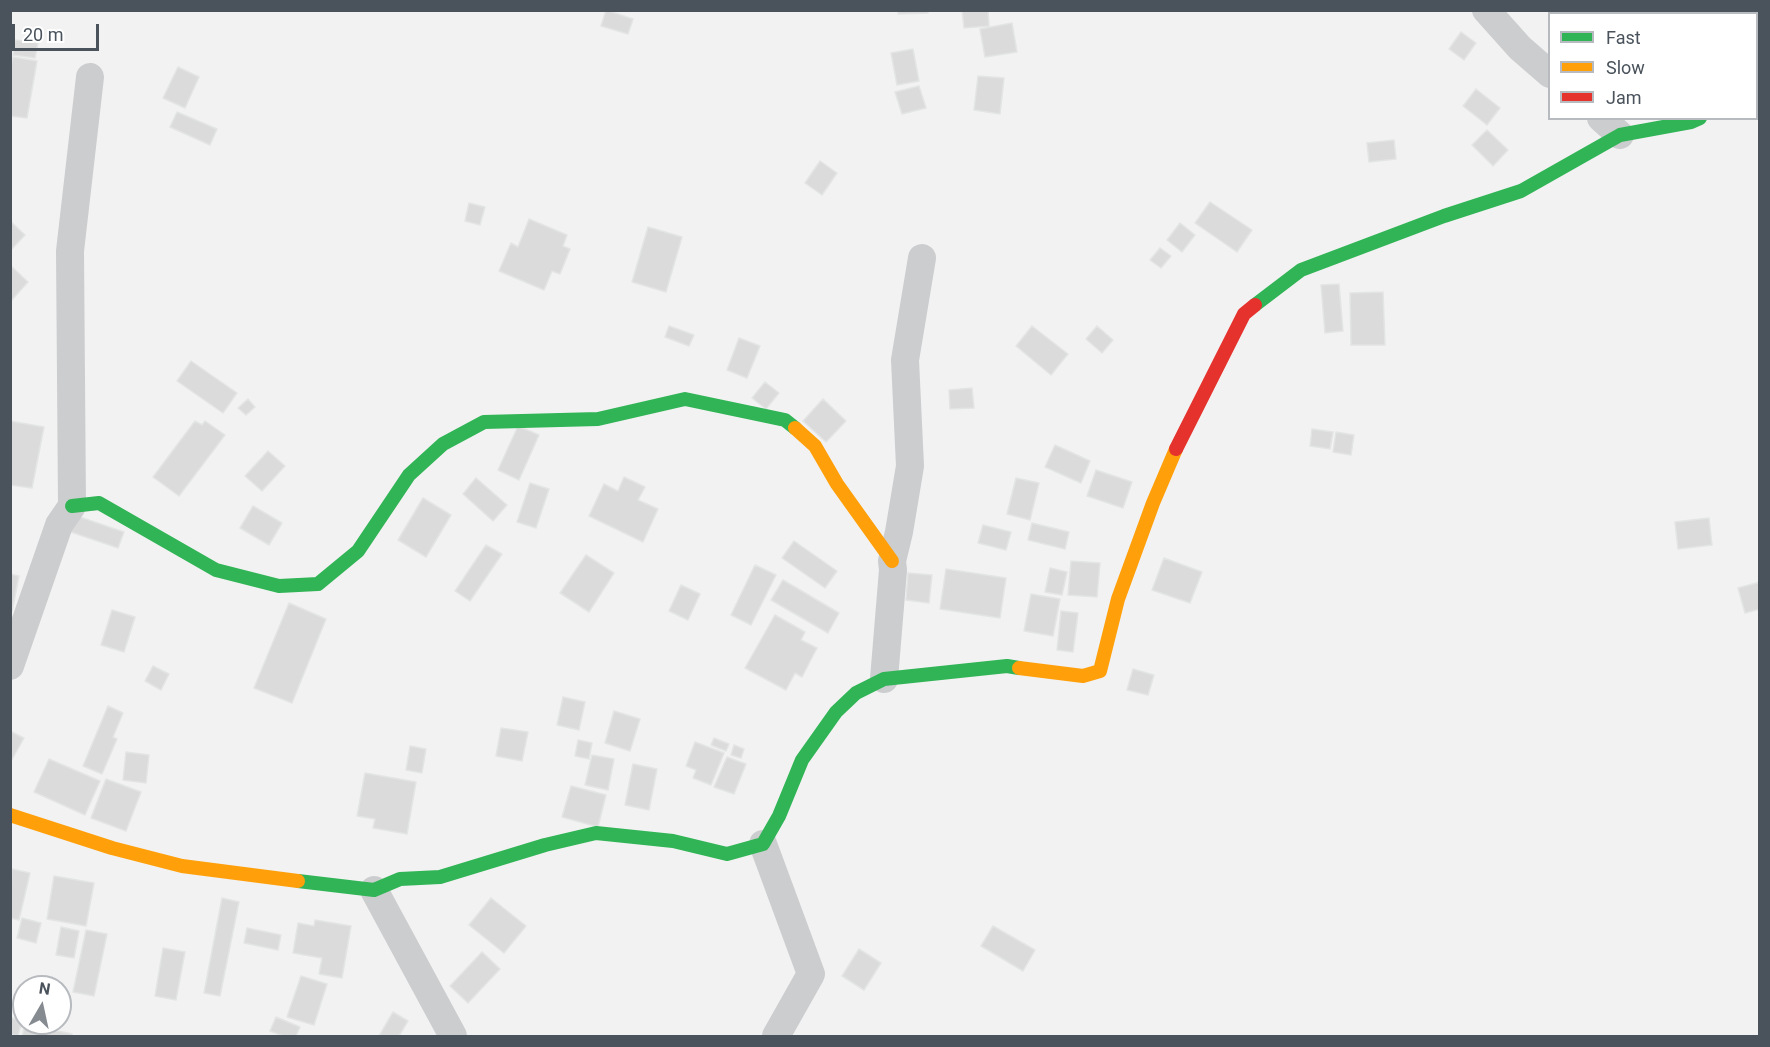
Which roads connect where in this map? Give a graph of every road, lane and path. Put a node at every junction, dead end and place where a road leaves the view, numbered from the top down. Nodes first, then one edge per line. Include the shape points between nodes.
1 (1486, 10) edge
2 (1548, 72) edge
3 (90, 77) dead end
4 (1696, 120) edge
5 (1610, 127) edge
6 (922, 258) dead end
7 (72, 506) junction
8 (892, 561) junction
9 (10, 666) edge
10 (884, 680) junction
11 (10, 815) edge
12 (763, 844) junction
13 (374, 890) junction
14 (453, 1036) edge
15 (776, 1036) edge

1 - 2 street
3 - 7 street via 70,251
4 - 5 street
5 - 10 street via 1521,191 1301,270 1244,314 1185,428 1153,503 1118,599 1100,671 1083,676 1007,666
6 - 8 street via 905,360 910,466
7 - 8 street via 99,503 216,570 279,586 318,584 358,551 409,476 443,444 484,422 598,419 686,399 785,420 815,446
7 - 9 street via 59,525
8 - 10 street
10 - 12 street via 856,693 830,722 802,760
11 - 13 street via 182,866
12 - 13 street via 727,854 596,832 440,877 400,879
12 - 15 street via 811,974
13 - 14 street

